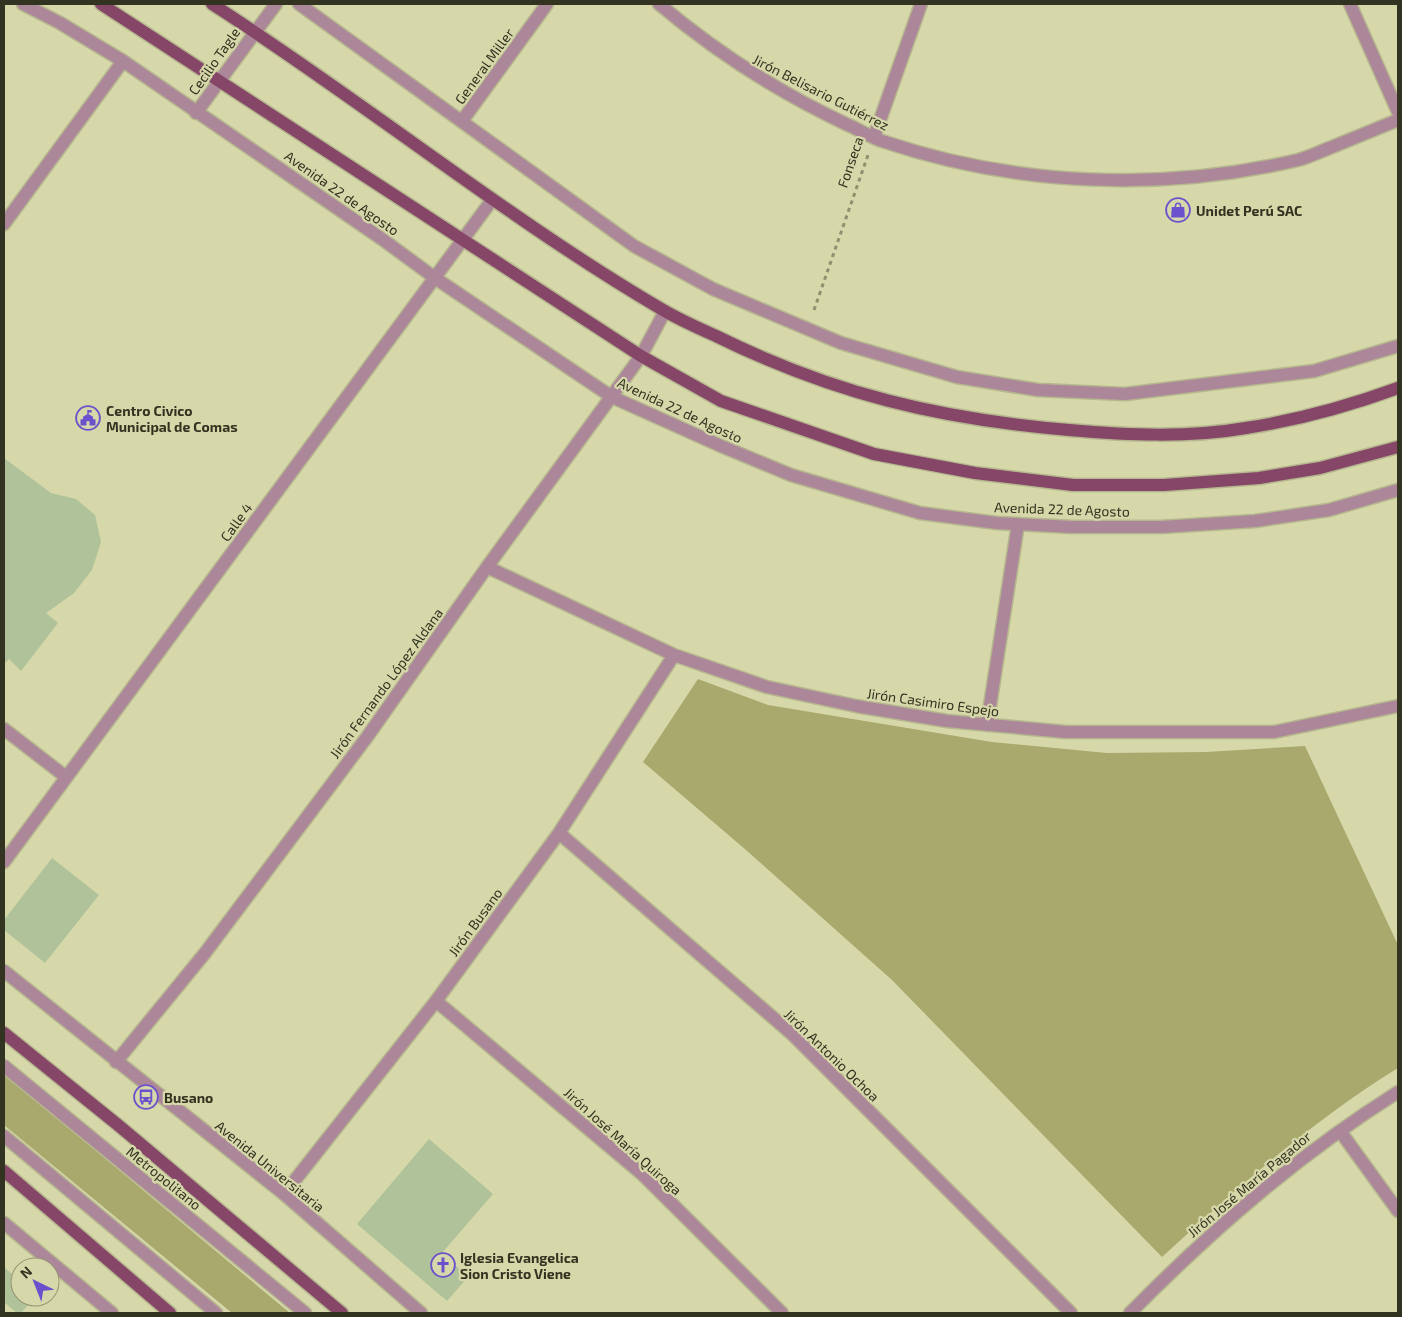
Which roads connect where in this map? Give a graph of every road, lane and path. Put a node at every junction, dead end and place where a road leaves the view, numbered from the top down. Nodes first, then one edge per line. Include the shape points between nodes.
1 (23, 4) edge
2 (101, 4) edge
3 (212, 4) edge
4 (276, 4) edge
5 (298, 4) edge
6 (547, 4) edge
7 (659, 4) edge
8 (921, 4) edge
9 (1350, 4) edge
10 (254, 31) junction
11 (123, 61) junction
12 (219, 81) junction
13 (1398, 112) edge
14 (196, 113) junction
15 (1398, 120) edge
16 (462, 121) junction
17 (874, 137) junction
18 (492, 200) junction
19 (4, 224) edge
20 (463, 239) junction
21 (435, 278) junction
22 (664, 311) junction
23 (807, 329) junction
24 (1398, 346) edge
25 (641, 356) junction
26 (1398, 388) edge
27 (612, 397) junction
28 (1398, 447) edge
29 (1398, 490) edge
30 (1018, 524) junction
31 (487, 567) junction
32 (674, 655) junction
33 (1398, 706) edge
34 (987, 725) junction
35 (4, 729) edge
36 (66, 777) junction
37 (559, 833) junction
38 (4, 862) edge
39 (4, 971) edge
40 (436, 1002) junction
41 (4, 1033) edge
42 (116, 1062) junction
43 (4, 1066) edge
44 (1398, 1092) edge
45 (1340, 1131) junction
46 (4, 1136) edge
47 (4, 1171) edge
48 (284, 1194) junction
49 (1398, 1211) edge
50 (4, 1223) edge
51 (112, 1313) edge
52 (170, 1313) edge
53 (216, 1313) edge
54 (305, 1313) edge
55 (342, 1313) edge
56 (421, 1313) edge
57 (782, 1313) edge
58 (1071, 1313) edge
59 (1130, 1313) edge

1 - 11 street, Avenida 22 de Agosto
2 - 12 main road, Avenida 22 de Agosto
3 - 10 main road
4 - 10 street, Cecilio Tagle
5 - 16 street
6 - 16 street, General Miller
7 - 17 street, Jirón Belisario Gutiérrez via 741,67
8 - 17 street, Fonseca
9 - 13 street
10 - 12 street, Cecilio Tagle
10 - 18 main road
11 - 14 street, Avenida 22 de Agosto
11 - 19 street
12 - 14 street, Cecilio Tagle
12 - 20 main road, Avenida 22 de Agosto
14 - 21 street, Avenida 22 de Agosto
15 - 17 street, Jirón Belisario Gutiérrez via 1300,160 1167,178 1110,180 1030,176 966,164
16 - 23 street via 634,246 713,289
17 - 23 path, Fonseca
18 - 20 street, Calle 4
18 - 22 main road
20 - 21 street, Calle 4
20 - 25 main road, Avenida 22 de Agosto
21 - 27 street, Avenida 22 de Agosto
21 - 36 street, Calle 4
22 - 25 street, Jirón Fernando López Aldana
22 - 26 main road via 766,361 839,388 921,410 999,424 1104,434 1244,429 1310,415
23 - 24 street via 841,343 957,377 1038,390 1125,394 1314,371
25 - 27 street, Jirón Fernando López Aldana
25 - 28 main road, Avenida 22 de Agosto via 721,401 874,454 975,473 1073,485 1164,484 1276,475 1320,468
27 - 30 street, Avenida 22 de Agosto via 791,475 920,512
27 - 31 street, Jirón Fernando López Aldana
29 - 30 street, Avenida 22 de Agosto via 1329,510 1255,521 1161,527
30 - 34 street
31 - 32 street, Jirón Casimiro Espejo
31 - 42 street, Jirón Fernando López Aldana via 367,737 204,953
32 - 34 street, Jirón Casimiro Espejo via 767,687 856,706
32 - 37 street, Jirón Busano
33 - 34 street, Jirón Casimiro Espejo via 1274,732 1066,732
35 - 36 street
36 - 38 street, Calle 4
37 - 40 street, Jirón Busano
37 - 58 street, Jirón Antonio Ochoa via 792,1034
39 - 42 street, Avenida Universitaria
40 - 48 street, Jirón Busano
40 - 57 street, Jirón José María Quiroga via 642,1174
41 - 55 main road via 118,1124
42 - 48 street, Avenida Universitaria
43 - 54 street, Metropolitano
44 - 45 street, Jirón José María Pagador
45 - 49 street
45 - 59 street, Jirón José María Pagador via 1189,1253
46 - 53 street
47 - 52 main road
48 - 56 street, Avenida Universitaria
50 - 51 street

